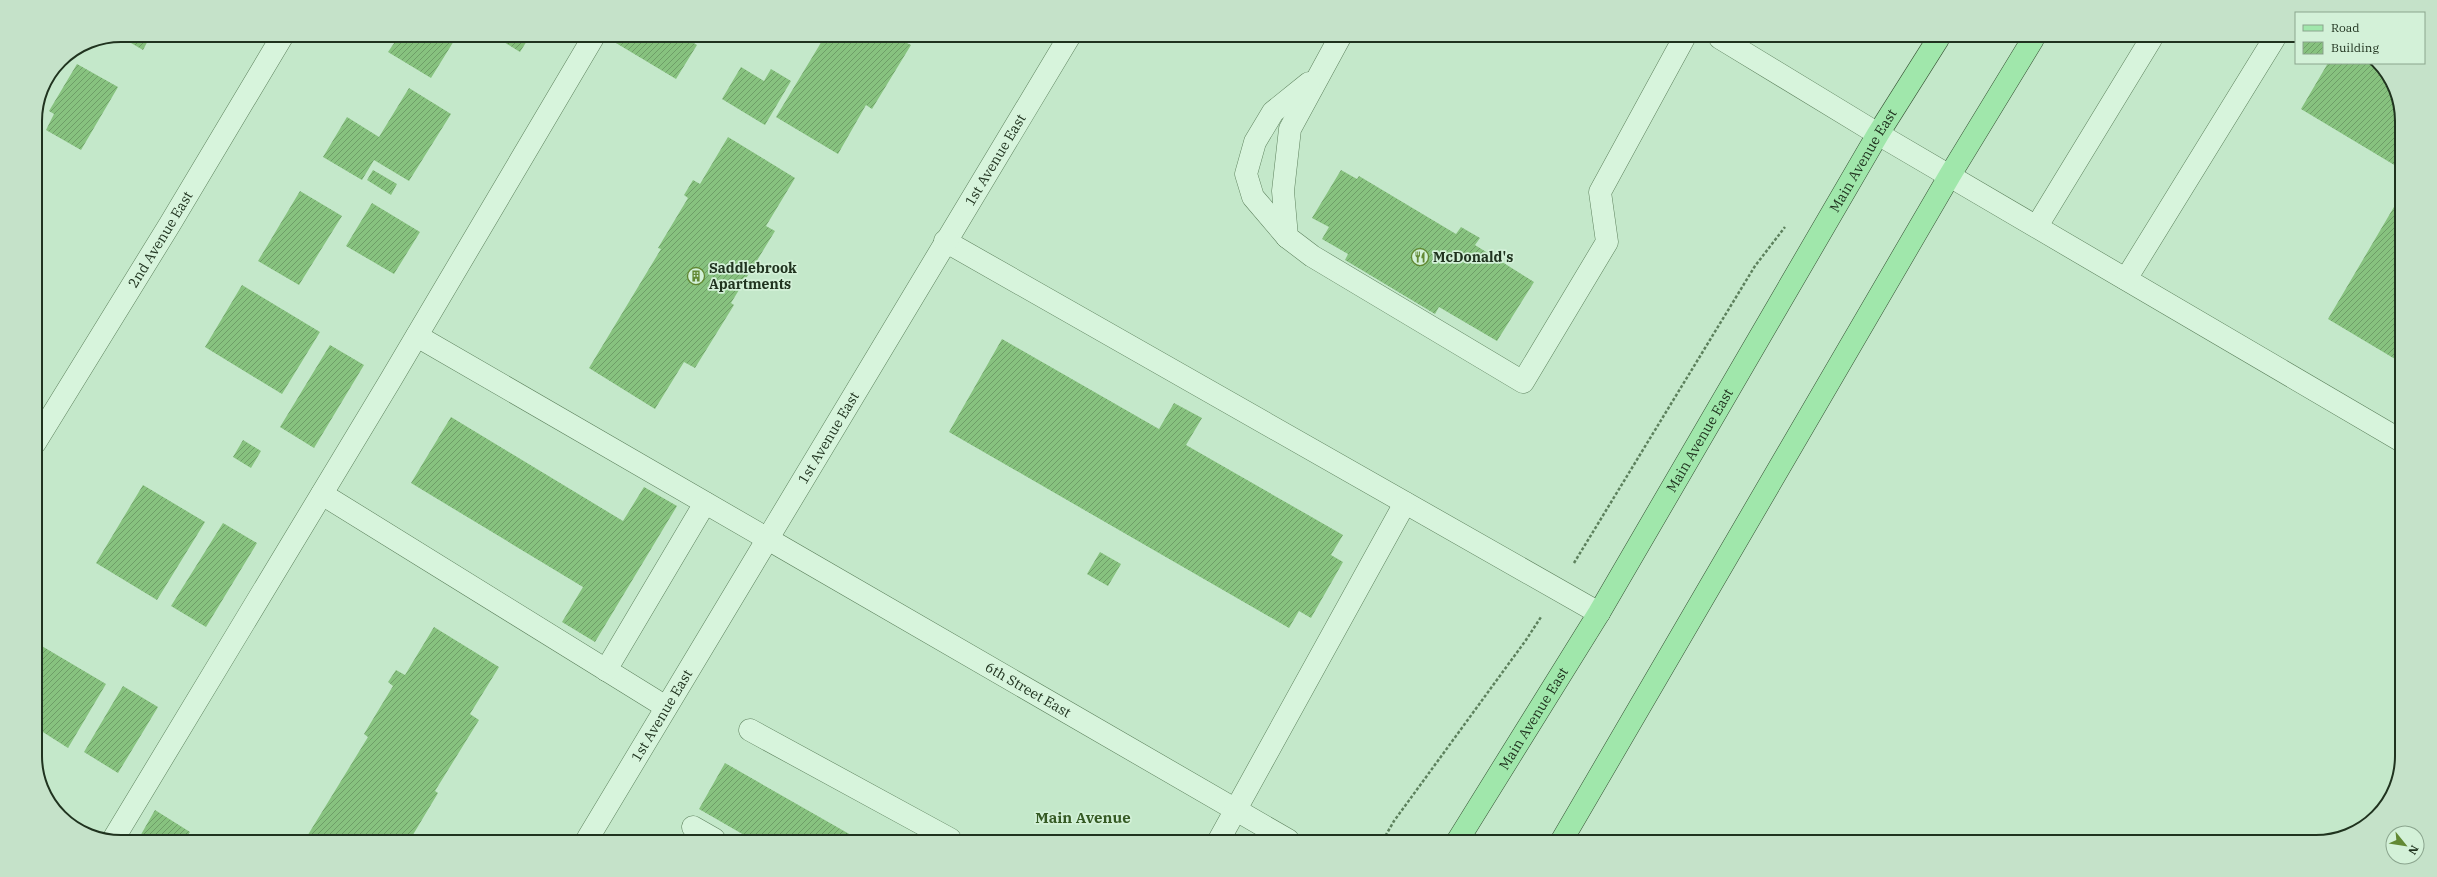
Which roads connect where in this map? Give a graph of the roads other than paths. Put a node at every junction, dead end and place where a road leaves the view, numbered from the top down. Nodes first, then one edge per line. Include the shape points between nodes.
1 (279, 42) edge
2 (590, 42) edge
3 (1066, 42) edge
4 (1338, 42) edge
5 (1682, 42) edge
6 (1727, 42) edge
7 (1936, 42) edge
8 (2031, 42) edge
9 (2149, 42) edge
10 (2272, 42) edge
11 (1316, 77) junction
12 (1878, 134) junction
13 (1950, 175) junction
14 (2037, 226) junction
15 (1287, 237) junction
16 (945, 242) junction
17 (2126, 279) junction
18 (417, 336) junction
19 (42, 432) edge
20 (2395, 437) edge
21 (322, 494) junction
22 (1405, 502) junction
23 (706, 503) junction
24 (767, 539) junction
25 (1599, 613) junction
26 (606, 670) junction
27 (666, 707) junction
28 (750, 730) dead end
29 (1236, 810) junction
30 (693, 827) dead end
31 (116, 835) edge
32 (590, 835) edge
33 (707, 835) edge
34 (943, 835) edge
35 (1222, 835) edge
36 (1279, 835) edge
37 (1461, 835) edge
38 (1565, 835) edge

1 - 19 street, 2nd Avenue East
2 - 18 street
3 - 16 street, 1st Avenue East
4 - 11 street
5 - 15 street via 1600,192 1607,242 1523,382 1312,256
6 - 12 street
7 - 12 main road, Main Avenue East
8 - 13 main road
9 - 14 street
10 - 17 street
11 - 15 street via 1290,128 1284,191
11 - 15 street via 1274,112 1255,142 1246,174 1253,197
12 - 13 street
12 - 25 main road, Main Avenue East
13 - 14 street
13 - 38 main road
14 - 17 street
16 - 22 street
16 - 24 street, 1st Avenue East
17 - 20 street
18 - 21 street
18 - 23 street, 6th Street East
21 - 26 street
21 - 31 street
22 - 25 street
22 - 29 street
23 - 24 street, 6th Street East
23 - 26 street
24 - 27 street, 1st Avenue East
24 - 29 street, 6th Street East
25 - 37 main road, Main Avenue East
26 - 27 street
27 - 32 street, 1st Avenue East
28 - 34 street
29 - 35 street
29 - 36 street, 6th Street East
30 - 33 street

